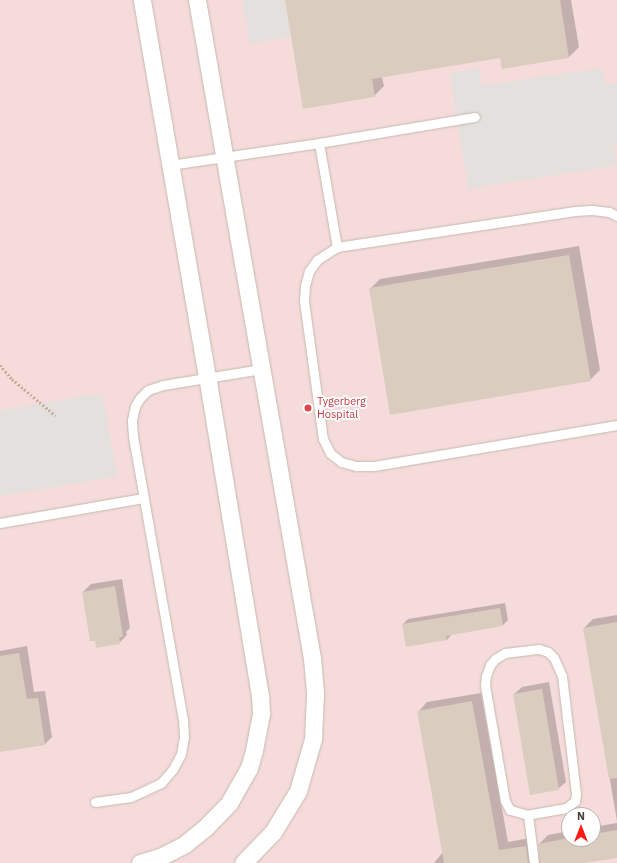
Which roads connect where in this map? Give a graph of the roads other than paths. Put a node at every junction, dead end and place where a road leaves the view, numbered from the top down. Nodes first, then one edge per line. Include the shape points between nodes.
1 (142, 0) edge
2 (197, 0) edge
3 (475, 117) dead end
4 (319, 143) junction
5 (224, 158) junction
6 (170, 165) junction
7 (617, 216) edge
8 (337, 247) junction
9 (262, 369) junction
10 (207, 377) junction
11 (617, 425) edge
12 (143, 498) junction
13 (0, 523) edge
14 (95, 802) dead end
15 (528, 815) junction
16 (140, 863) edge
17 (243, 863) edge
18 (534, 863) edge

1 - 6 street
2 - 5 street
3 - 4 lane
4 - 5 lane
4 - 8 lane
5 - 6 lane
5 - 9 street
6 - 10 street
7 - 8 lane via 609,212 575,211
8 - 11 lane via 317,260 310,271 304,301 323,439 330,453 341,462 356,466 374,466
9 - 10 lane
9 - 17 street via 312,658 315,694 313,739 298,791 273,832
10 - 12 lane via 148,390 135,406 132,420
10 - 16 street via 260,696 258,731 249,768 229,803 214,820 173,851
12 - 13 lane
12 - 14 lane via 184,720 184,737 178,759 161,783 131,797
15 - 15 lane via 510,810 505,801 485,685 490,665 495,659 505,653 539,649 548,652 554,658 562,676 576,794 575,801 566,808
15 - 18 lane

